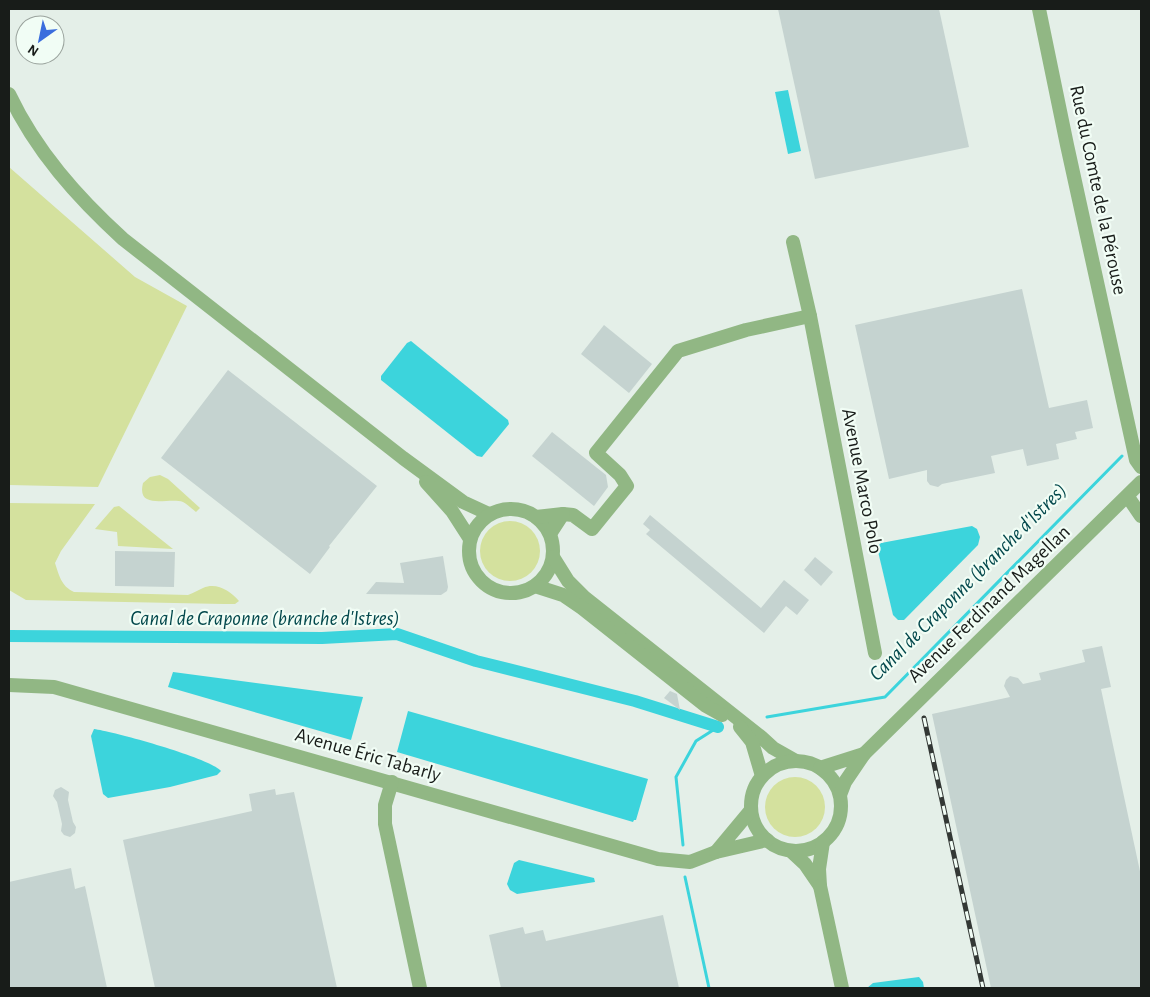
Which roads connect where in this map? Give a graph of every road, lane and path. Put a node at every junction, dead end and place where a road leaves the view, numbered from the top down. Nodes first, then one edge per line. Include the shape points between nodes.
1 (1039, 9) edge
2 (9, 94) edge
3 (793, 242) dead end
4 (810, 316) junction
5 (403, 458) junction
6 (1141, 467) edge
7 (1141, 482) edge
8 (1128, 497) junction
9 (489, 514) junction
10 (563, 514) junction
11 (1141, 516) edge
12 (536, 517) junction
13 (550, 534) junction
14 (470, 539) junction
15 (553, 557) junction
16 (535, 586) junction
17 (875, 653) dead end
18 (9, 685) edge
19 (864, 754) junction
20 (796, 761) junction
21 (820, 768) junction
22 (762, 776) junction
23 (392, 782) junction
24 (840, 795) junction
25 (751, 810) junction
26 (767, 840) junction
27 (824, 842) junction
28 (791, 851) junction
29 (716, 852) junction
30 (820, 886) junction
31 (420, 988) edge
32 (842, 988) edge

1 - 6 street, Rue du Comte de la Pérouse via 1136,460
2 - 5 street via 49,161 123,239
3 - 4 street, Avenue Marco Polo
4 - 10 street via 746,330 678,351 596,454 620,475 627,486 592,530 572,515
4 - 17 street, Avenue Marco Polo
5 - 9 street via 463,502
5 - 14 street via 452,511
7 - 8 street, Avenue Ferdinand Magellan
8 - 11 street
8 - 19 street, Avenue Ferdinand Magellan
9 - 12 street via 513,509
9 - 14 street via 474,529
10 - 12 street
10 - 13 street
12 - 13 street
13 - 15 street
14 - 16 street via 468,551 474,574 490,588 509,594
15 - 16 street via 550,568
15 - 20 street via 568,581 584,597 773,748
16 - 22 street via 563,595 582,608 706,706 742,728 752,742
18 - 23 street, Avenue Éric Tabarly via 54,687
19 - 21 street, Avenue Ferdinand Magellan
19 - 24 street, Avenue Ferdinand Magellan
20 - 21 street
20 - 22 street via 777,766
21 - 24 street via 829,775
22 - 25 street via 753,792
23 - 29 street, Avenue Éric Tabarly via 658,859 690,862
23 - 31 street via 385,805 384,824
24 - 27 street via 839,821
25 - 26 street via 759,832
25 - 29 street, Avenue Éric Tabarly
26 - 28 street
26 - 29 street, Avenue Éric Tabarly
27 - 28 street via 802,851
27 - 30 street via 819,869
28 - 30 street
30 - 32 street

